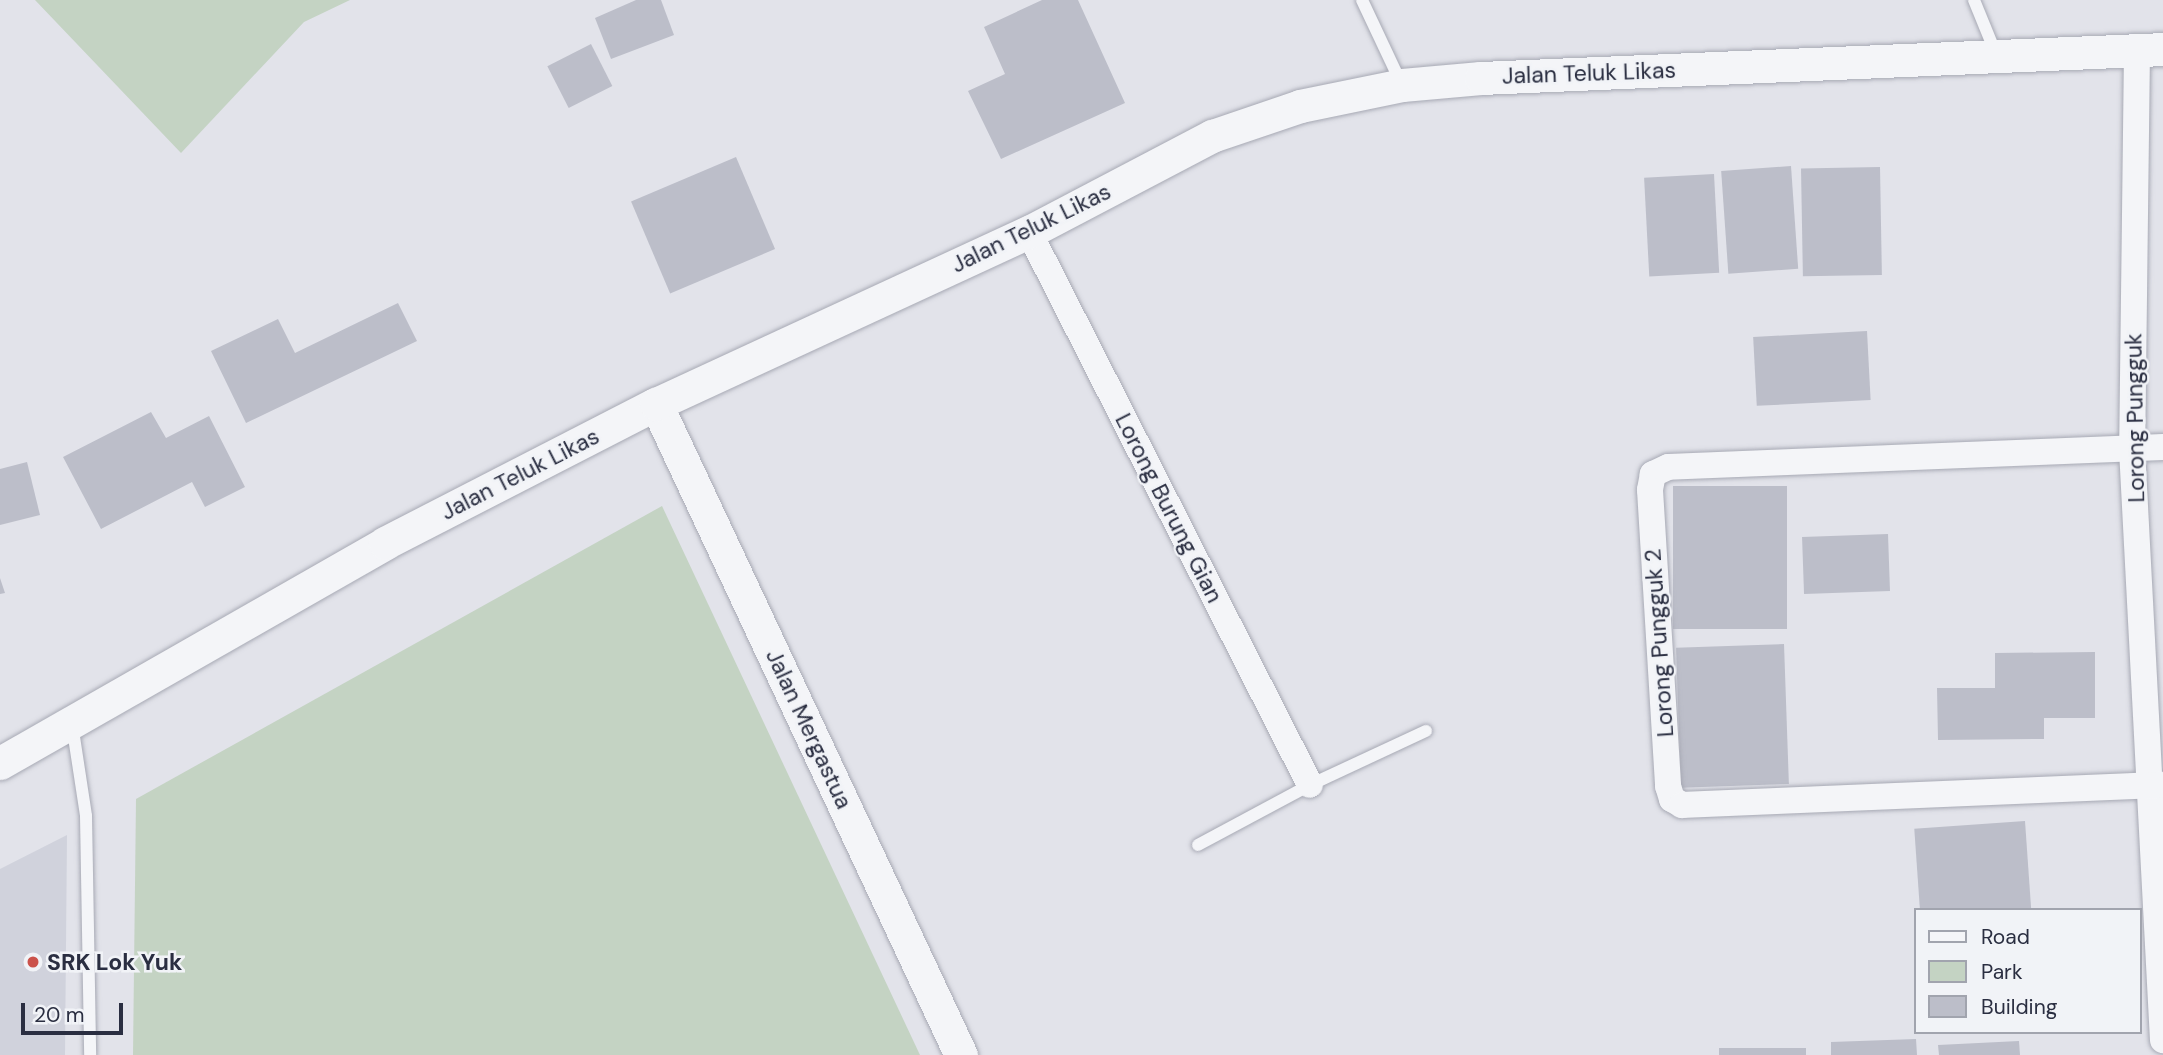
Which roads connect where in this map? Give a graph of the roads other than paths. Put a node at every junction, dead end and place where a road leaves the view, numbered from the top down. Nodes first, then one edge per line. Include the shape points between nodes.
1 (1362, 0) edge
2 (1974, 0) edge
3 (2150, 50) edge
4 (1998, 57) junction
5 (1402, 85) junction
6 (1029, 232) junction
7 (656, 404) junction
8 (2163, 447) edge
9 (2132, 449) junction
10 (72, 723) junction
11 (1426, 731) dead end
12 (0, 763) edge
13 (1310, 785) junction
14 (2157, 785) edge
15 (1198, 845) dead end
16 (2163, 1040) edge
17 (90, 1055) edge
18 (961, 1055) edge

1 - 5 lane
2 - 4 lane
3 - 4 street, Jalan Teluk Likas
3 - 9 street, Lorong Pungguk
4 - 5 street, Jalan Teluk Likas
5 - 6 street, Jalan Teluk Likas via 1300,106 1212,136
6 - 7 street, Jalan Teluk Likas
6 - 13 street, Lorong Burung Gian
7 - 10 street, Jalan Teluk Likas via 386,543
7 - 18 street, Jalan Mergastua
8 - 9 street
9 - 14 street, Lorong Pungguk
9 - 14 street, Lorong Pungguk 2 via 1668,467 1653,474 1650,490 1672,799 1699,807
10 - 12 street, Jalan Teluk Likas
10 - 17 lane via 86,816
11 - 13 lane
13 - 15 lane
14 - 16 street, Lorong Pungguk

